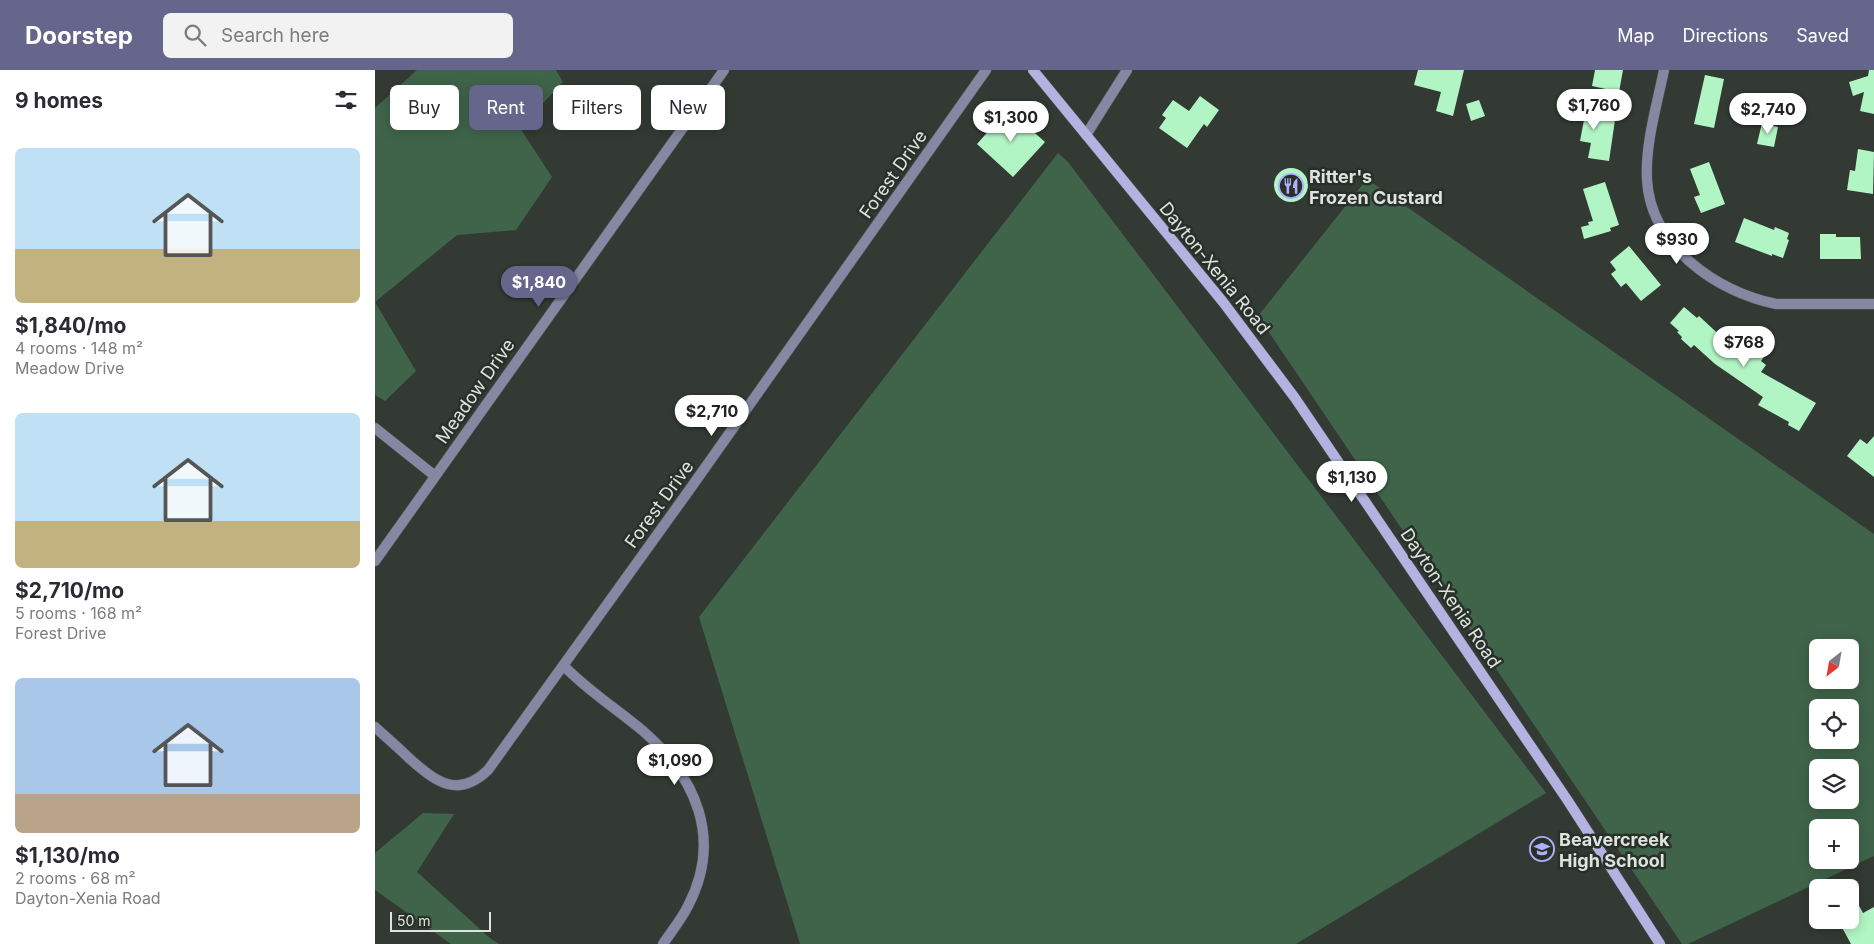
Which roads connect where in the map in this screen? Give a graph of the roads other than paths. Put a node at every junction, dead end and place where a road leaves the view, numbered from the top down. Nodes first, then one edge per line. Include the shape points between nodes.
1 (724, 70) edge
2 (986, 70) edge
3 (1033, 70) edge
4 (1127, 70) edge
5 (1664, 70) edge
6 (1086, 135) junction
7 (1874, 304) edge
8 (375, 428) edge
9 (435, 476) junction
10 (375, 561) edge
11 (564, 666) junction
12 (375, 727) edge
13 (664, 943) edge
14 (1660, 944) edge

1 - 9 street, Meadow Drive
2 - 11 street, Forest Drive
3 - 6 main road, Dayton-Xenia Road
4 - 6 street
5 - 7 street via 1647,157 1647,181 1656,214 1679,250 1721,285 1762,301 1776,304
6 - 14 main road, Dayton-Xenia Road via 1223,302 1295,398 1568,801
8 - 9 street
9 - 10 street, Meadow Drive
11 - 12 street, Forest Drive via 489,770 468,784 437,781
11 - 13 street via 645,732 686,779 696,802 704,836 701,874 689,906

